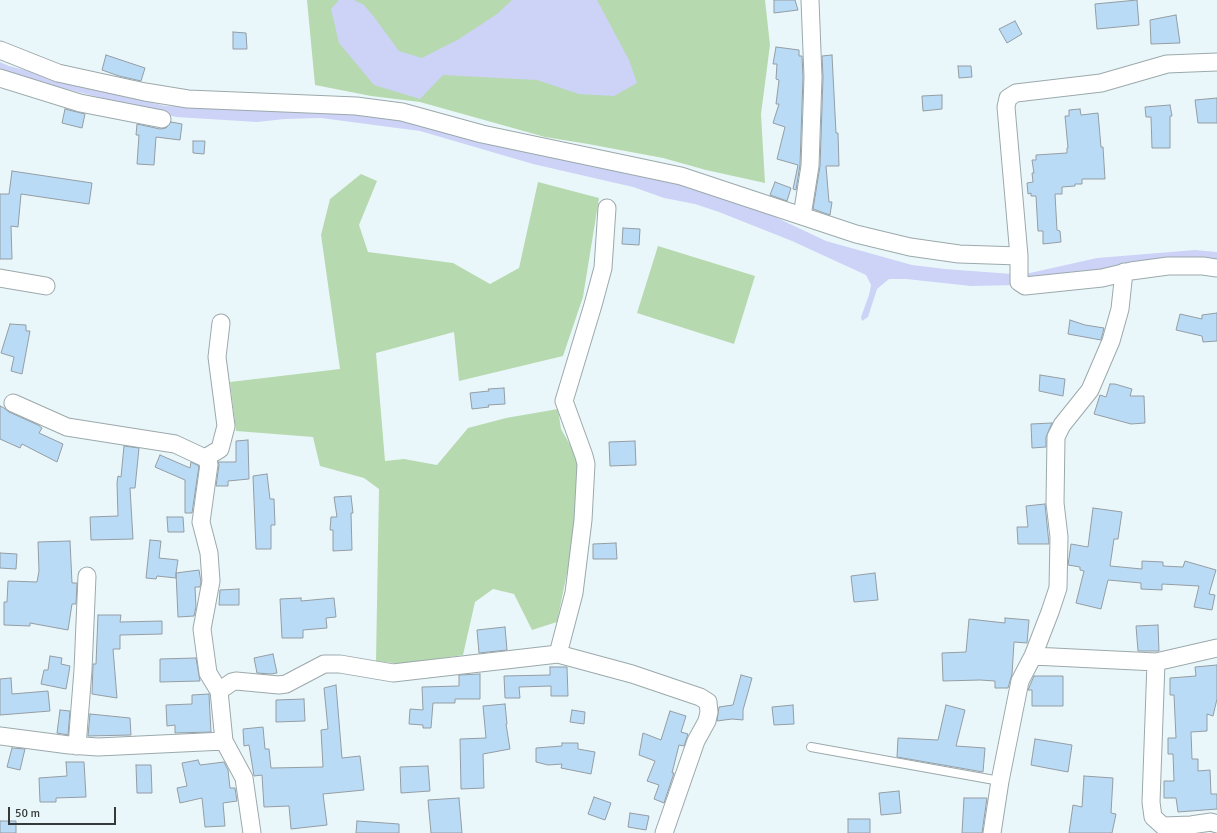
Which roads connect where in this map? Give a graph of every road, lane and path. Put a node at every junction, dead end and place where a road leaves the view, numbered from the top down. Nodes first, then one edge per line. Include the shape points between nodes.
1 (810, 0) edge
2 (0, 50) edge
3 (1217, 62) edge
4 (0, 78) edge
5 (162, 119) dead end
6 (607, 208) dead end
7 (802, 216) junction
8 (1217, 268) edge
9 (1019, 269) junction
10 (1124, 272) junction
11 (0, 278) edge
12 (46, 286) dead end
13 (221, 323) dead end
14 (13, 403) dead end
15 (205, 458) junction
16 (87, 576) dead end
17 (1217, 648) edge
18 (558, 654) junction
19 (1033, 656) junction
20 (1156, 662) junction
21 (219, 691) junction
22 (0, 736) edge
23 (224, 741) junction
24 (77, 746) junction
25 (811, 747) dead end
26 (1000, 781) junction
27 (1217, 824) edge
28 (252, 833) edge
29 (664, 833) edge
30 (992, 833) edge

1 - 7 street via 813,77 810,166
2 - 7 street via 58,73 188,99 356,106 402,112 482,134 681,176
3 - 9 street via 1167,64 1101,83 1016,93 1008,98 1006,107
4 - 5 street via 80,103
6 - 18 street via 603,268 564,401 586,464 583,520 574,593
7 - 9 street via 856,234 910,247 959,254
8 - 10 street via 1168,266
9 - 10 street via 1025,286 1102,278
10 - 19 street via 1120,309 1111,341 1090,390 1062,425 1056,437 1058,588
11 - 12 street
13 - 15 street via 218,357 226,426 220,449
14 - 15 street via 67,427 175,444
15 - 21 street via 209,464 201,522 209,553 211,581 202,629 208,673
16 - 24 street
17 - 20 street
18 - 21 street via 393,673 340,664 324,664 286,684 236,681
18 - 29 street via 632,674 708,702 710,712 707,721 696,741
19 - 20 street
19 - 26 street via 1020,681
20 - 27 street via 1151,802 1153,817 1163,826 1211,822
21 - 23 street
22 - 24 street
23 - 24 street
23 - 28 street via 244,778
25 - 26 lane
26 - 30 street

